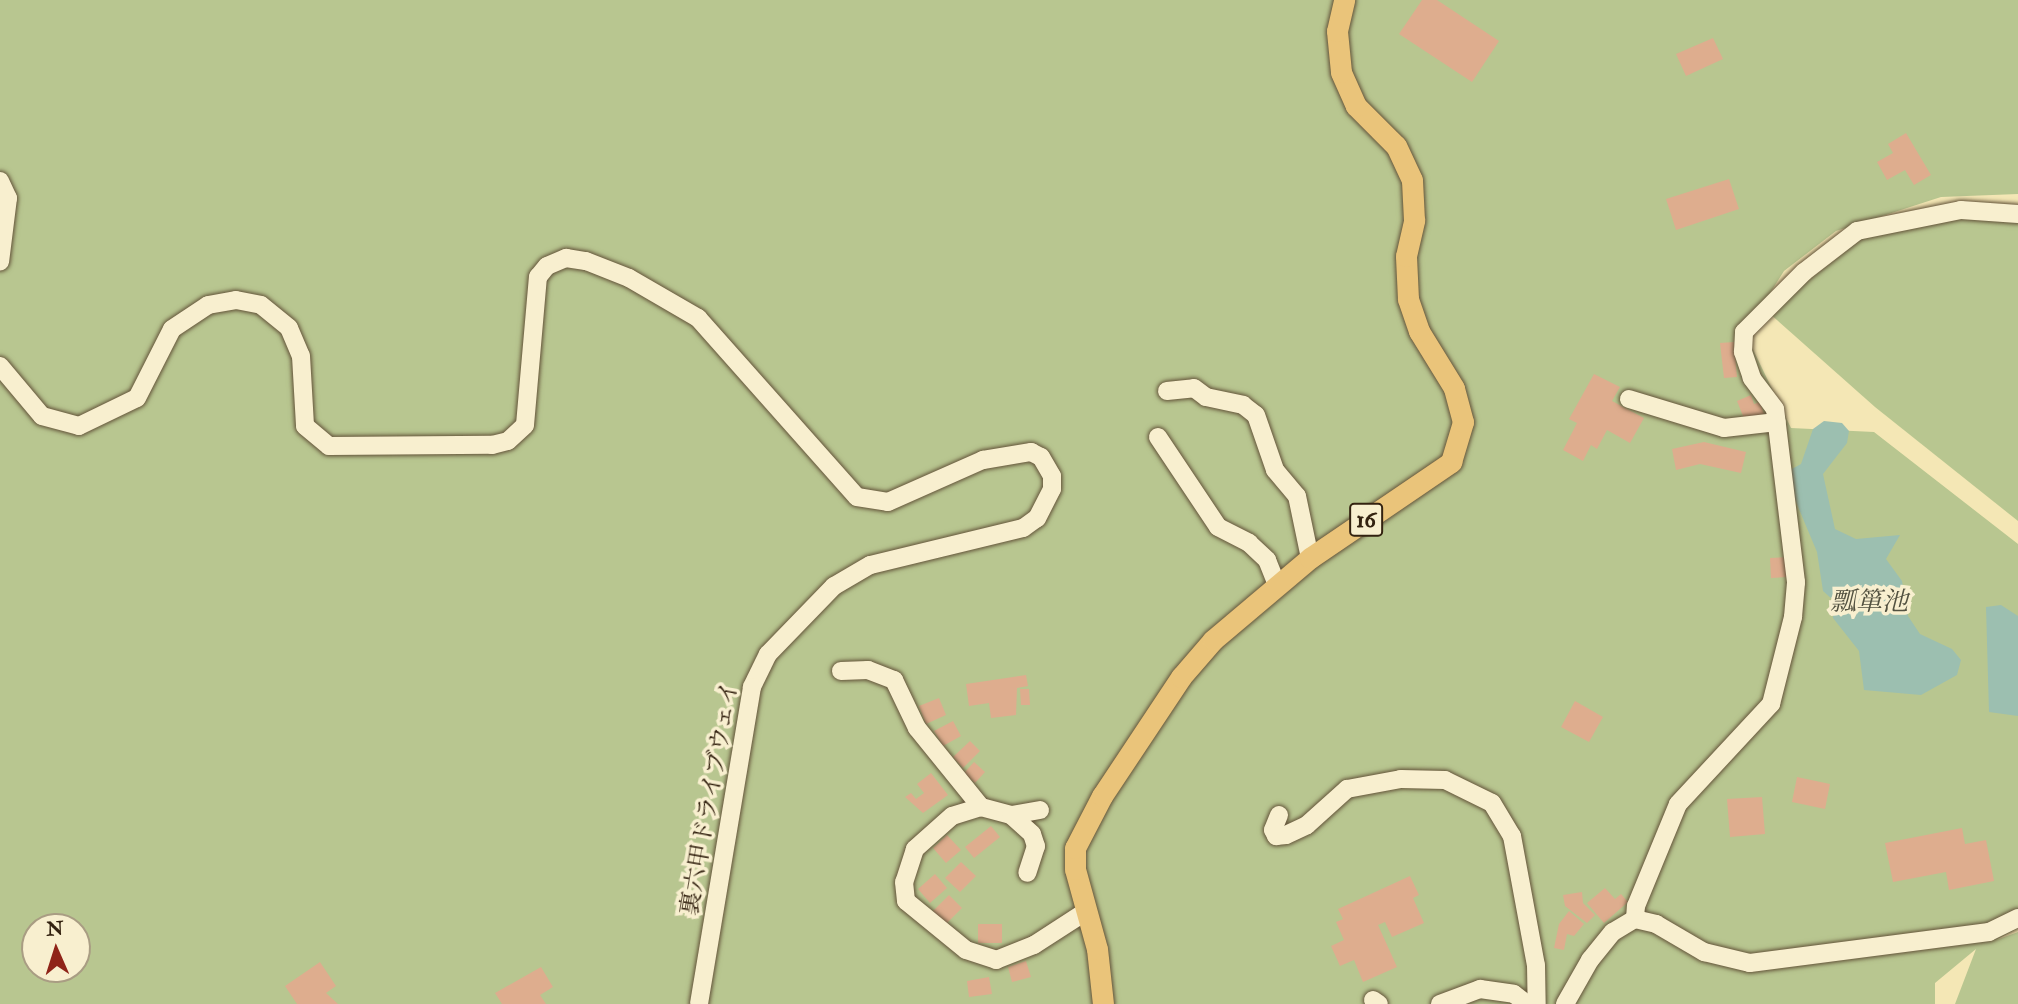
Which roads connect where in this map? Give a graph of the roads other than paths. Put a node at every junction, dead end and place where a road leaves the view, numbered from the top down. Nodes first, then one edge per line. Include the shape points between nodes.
1 (1344, 0) edge
2 (0, 181) edge
3 (2018, 214) edge
4 (0, 262) edge
5 (0, 366) edge
6 (1167, 391) dead end
7 (1629, 398) dead end
8 (1777, 422) junction
9 (1158, 437) dead end
10 (1310, 558) junction
11 (1277, 585) junction
12 (841, 671) dead end
13 (981, 807) junction
14 (1040, 810) dead end
15 (1012, 815) junction
16 (1279, 815) dead end
17 (1027, 873) dead end
18 (1084, 912) junction
19 (2018, 918) edge
20 (1635, 919) junction
21 (1484, 997) edge
22 (699, 1004) edge
23 (1103, 1004) edge
24 (1440, 1004) edge
25 (1527, 1004) edge
26 (1537, 1004) edge
27 (1565, 1004) edge

1 - 10 main road, 16 via 1337,31 1341,72 1356,106 1396,146 1412,180 1408,299 1419,331 1454,388 1463,422 1451,462
2 - 4 street via 8,198
3 - 8 street via 1961,210 1891,222 1857,232 1804,272 1744,332 1743,352 1752,378 1775,409
5 - 22 street, 裏六甲ドライブウェイ via 43,416 79,426 137,398 172,330 208,305 236,300 261,305 289,328 301,356 305,426 329,446 492,445 508,441 525,425 538,277 547,266 566,258 629,278 698,318 857,497 888,502 983,460 1031,452 1041,457 1052,476 1052,489 1037,518 1023,528 986,539 870,565 834,586 768,654 752,687
6 - 10 street via 1194,388 1206,397 1243,405 1256,415 1275,470 1297,496
7 - 8 street via 1724,428
8 - 20 street via 1796,582 1793,617 1771,704 1678,804 1636,906
9 - 11 street via 1218,527 1249,543 1267,560
10 - 11 main road, 16
11 - 18 main road, 16 via 1213,640 1181,677 1102,796 1074,848
12 - 13 street via 868,670 894,680 917,728
13 - 15 street
13 - 18 street via 962,810 920,840 905,882 912,909 966,950 996,960 1034,945
14 - 15 street
15 - 17 street via 1032,834 1036,846
16 - 26 street via 1273,830 1276,836 1307,825 1346,789 1401,779 1445,780 1492,803 1512,836 1536,965
18 - 23 main road, 16 via 1097,949
19 - 20 street via 1989,932 1749,963 1704,952 1656,924
20 - 27 street via 1605,942
21 - 24 street
21 - 25 street via 1514,995

